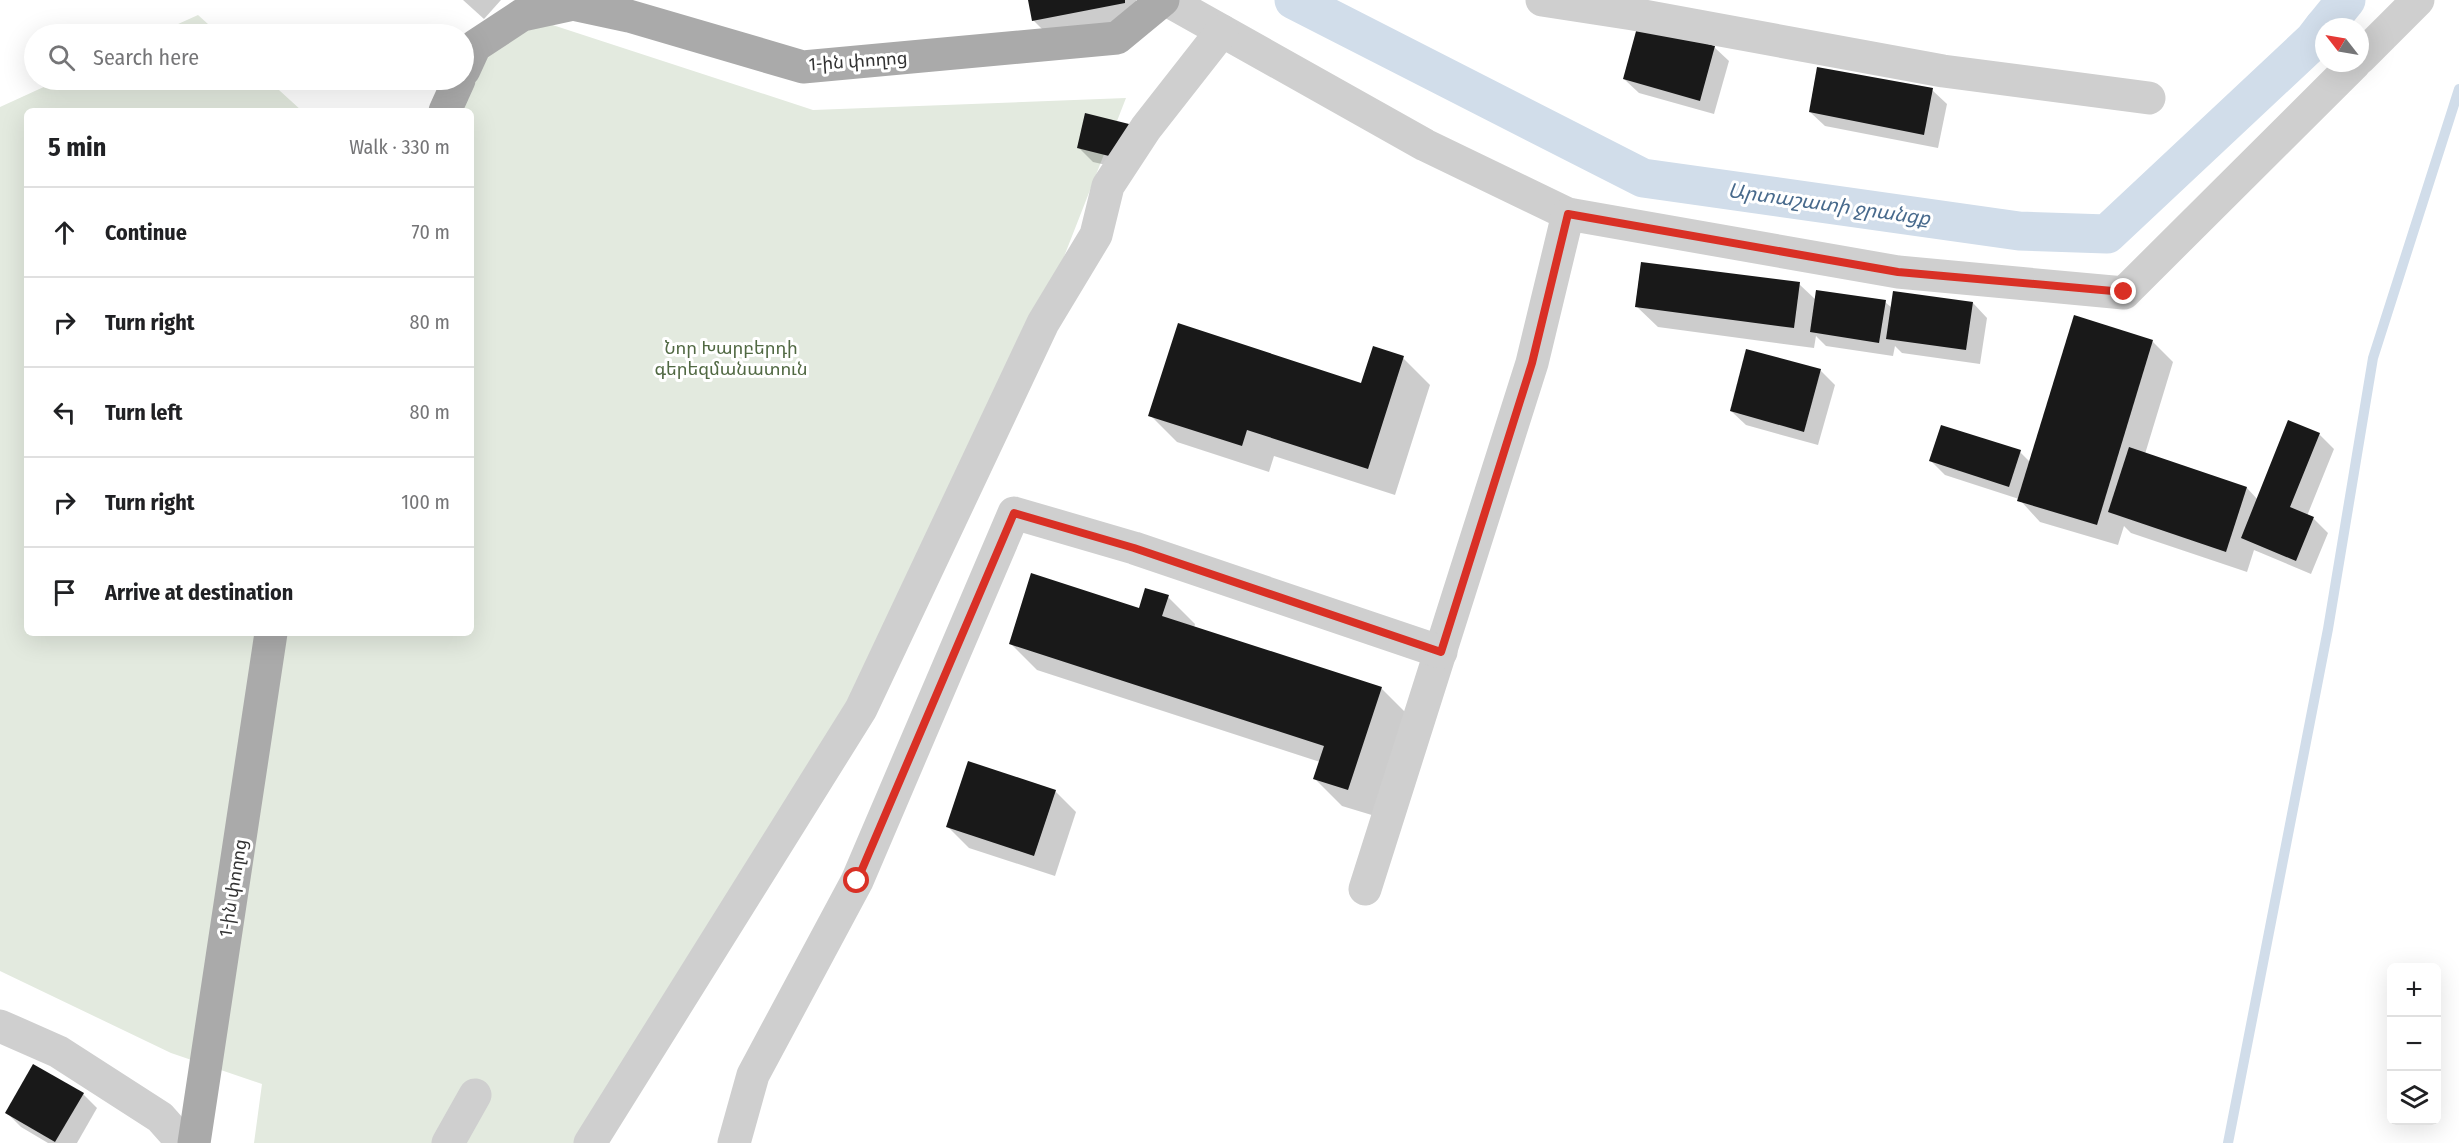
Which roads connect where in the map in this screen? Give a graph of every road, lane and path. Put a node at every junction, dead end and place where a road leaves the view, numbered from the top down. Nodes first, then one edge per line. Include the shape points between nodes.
1 (1165, 0) edge
2 (1542, 0) edge
3 (2418, 0) edge
4 (572, 2) edge
5 (1221, 31) junction
6 (474, 48) edge
7 (2369, 49) edge
8 (2346, 72) edge
9 (454, 90) edge
10 (2149, 98) dead end
11 (446, 108) edge
12 (1568, 214) junction
13 (271, 636) edge
14 (1441, 652) junction
15 (1365, 888) dead end
16 (0, 1026) edge
17 (475, 1095) dead end
18 (154, 1130) edge
19 (183, 1143) edge
20 (195, 1143) edge
21 (448, 1143) edge
22 (590, 1143) edge
23 (734, 1143) edge

1 - 4 main road, 1-ին փողոց via 1117,38 803,67
1 - 5 street
2 - 10 street via 1943,71
3 - 7 street
4 - 6 main road, 1-ին փողոց via 522,15
5 - 12 street via 1425,145
5 - 22 street via 1146,128 1108,186 1096,235 1043,323 861,709
8 - 12 street via 2124,292 1898,272
9 - 11 main road
12 - 14 street via 1532,363
13 - 20 main road, 1-ին փողոց
14 - 15 street
14 - 23 street via 1134,548 1014,513 857,881 753,1075
16 - 18 street via 60,1052
17 - 21 street
18 - 19 street

